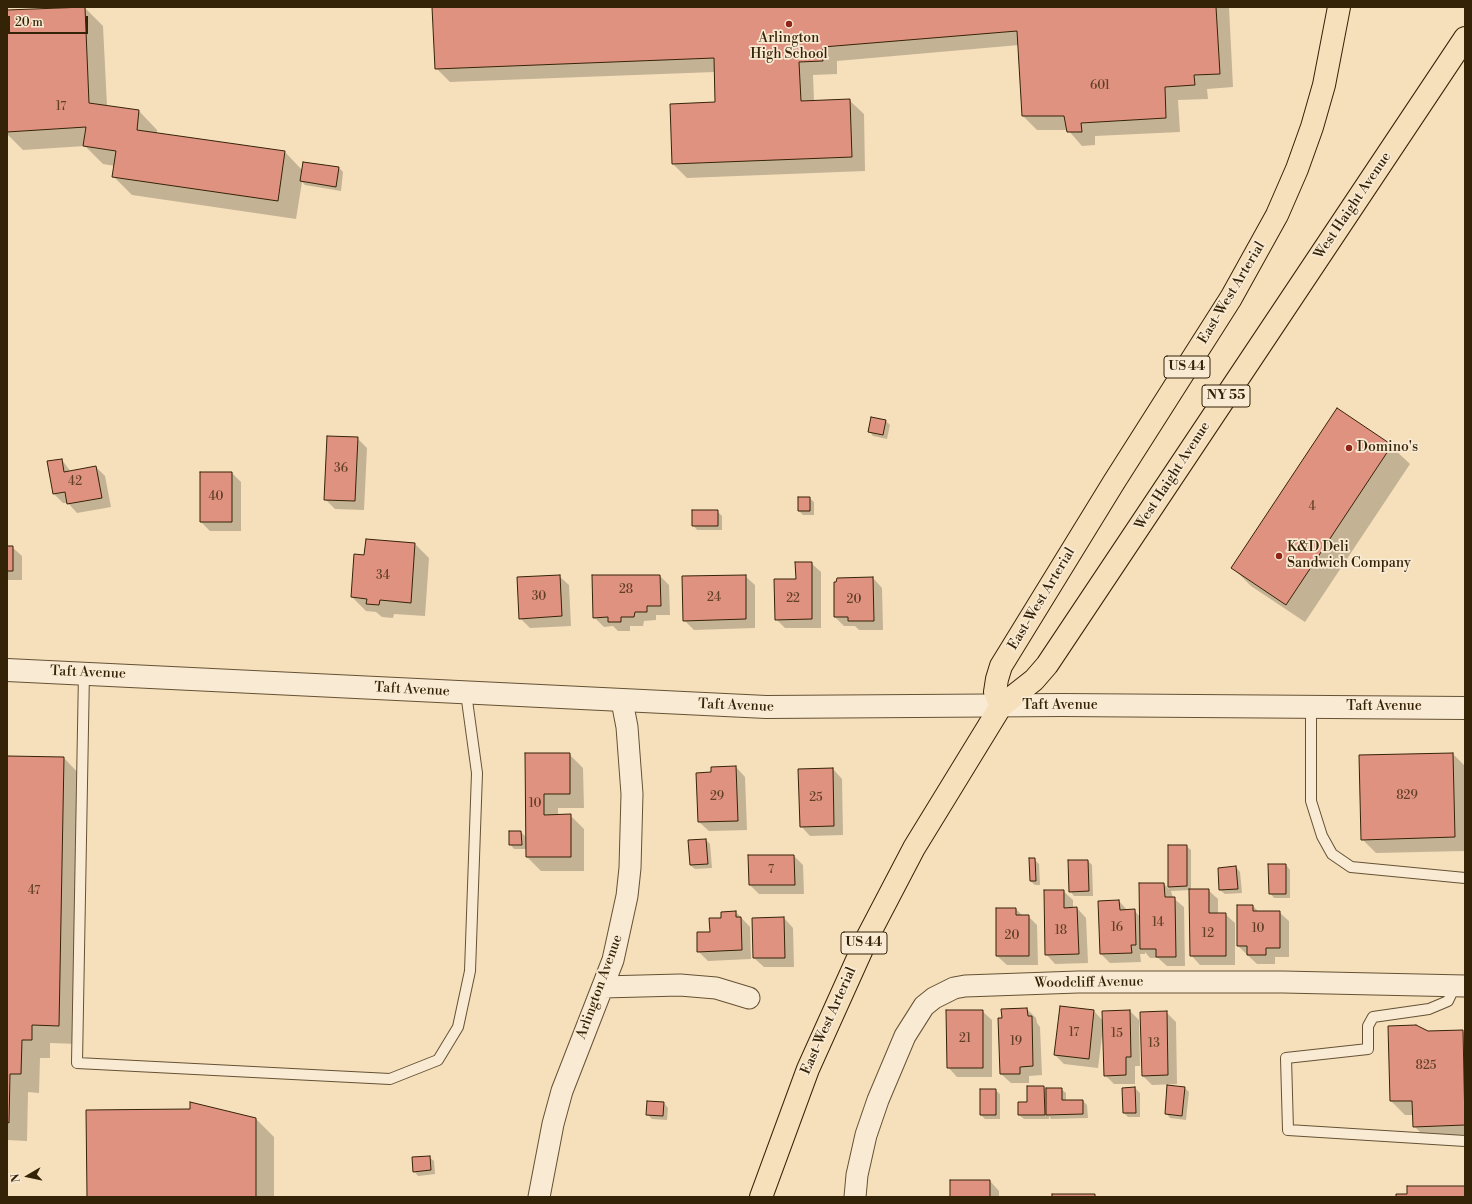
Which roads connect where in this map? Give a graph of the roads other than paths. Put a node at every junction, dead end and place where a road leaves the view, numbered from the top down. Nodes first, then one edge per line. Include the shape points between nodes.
1 (1339, 7) edge
2 (1465, 38) edge
3 (7, 670) edge
4 (84, 672) junction
5 (466, 693) junction
6 (622, 701) junction
7 (1001, 706) junction
8 (1310, 707) junction
9 (1465, 708) edge
10 (1465, 878) edge
11 (1460, 986) edge
12 (604, 987) junction
13 (749, 998) dead end
14 (1465, 1141) edge
15 (539, 1197) edge
16 (761, 1197) edge
17 (855, 1197) edge

1 - 7 main road, East-West Arterial / US 44 via 1324,85 1312,127 1277,215 1231,298 1001,666 995,692
2 - 7 main road, West Haight Avenue / NY 55 via 1048,665 1034,680
3 - 4 street, Taft Avenue
4 - 5 street, Taft Avenue
4 - 5 lane via 77,1063 390,1079 438,1060 458,1027 470,970 477,773
5 - 6 street, Taft Avenue
6 - 7 street, Taft Avenue via 766,707
6 - 12 street, Arlington Avenue via 627,727 632,794 630,868 621,928
7 - 8 street, Taft Avenue
7 - 16 main road, East-West Arterial / US 44 via 914,848 867,938 808,1069
8 - 9 street, Taft Avenue
8 - 10 lane via 1312,801 1322,836 1332,854 1351,866
11 - 14 lane via 1448,1001 1428,1009 1373,1018 1368,1026 1368,1049 1286,1058 1288,1130
11 - 17 street, Woodcliff Avenue via 1149,982 954,988 939,994 924,1006 906,1036 866,1135
12 - 13 street via 680,985 716,988
12 - 15 street, Arlington Avenue via 562,1091 551,1131

